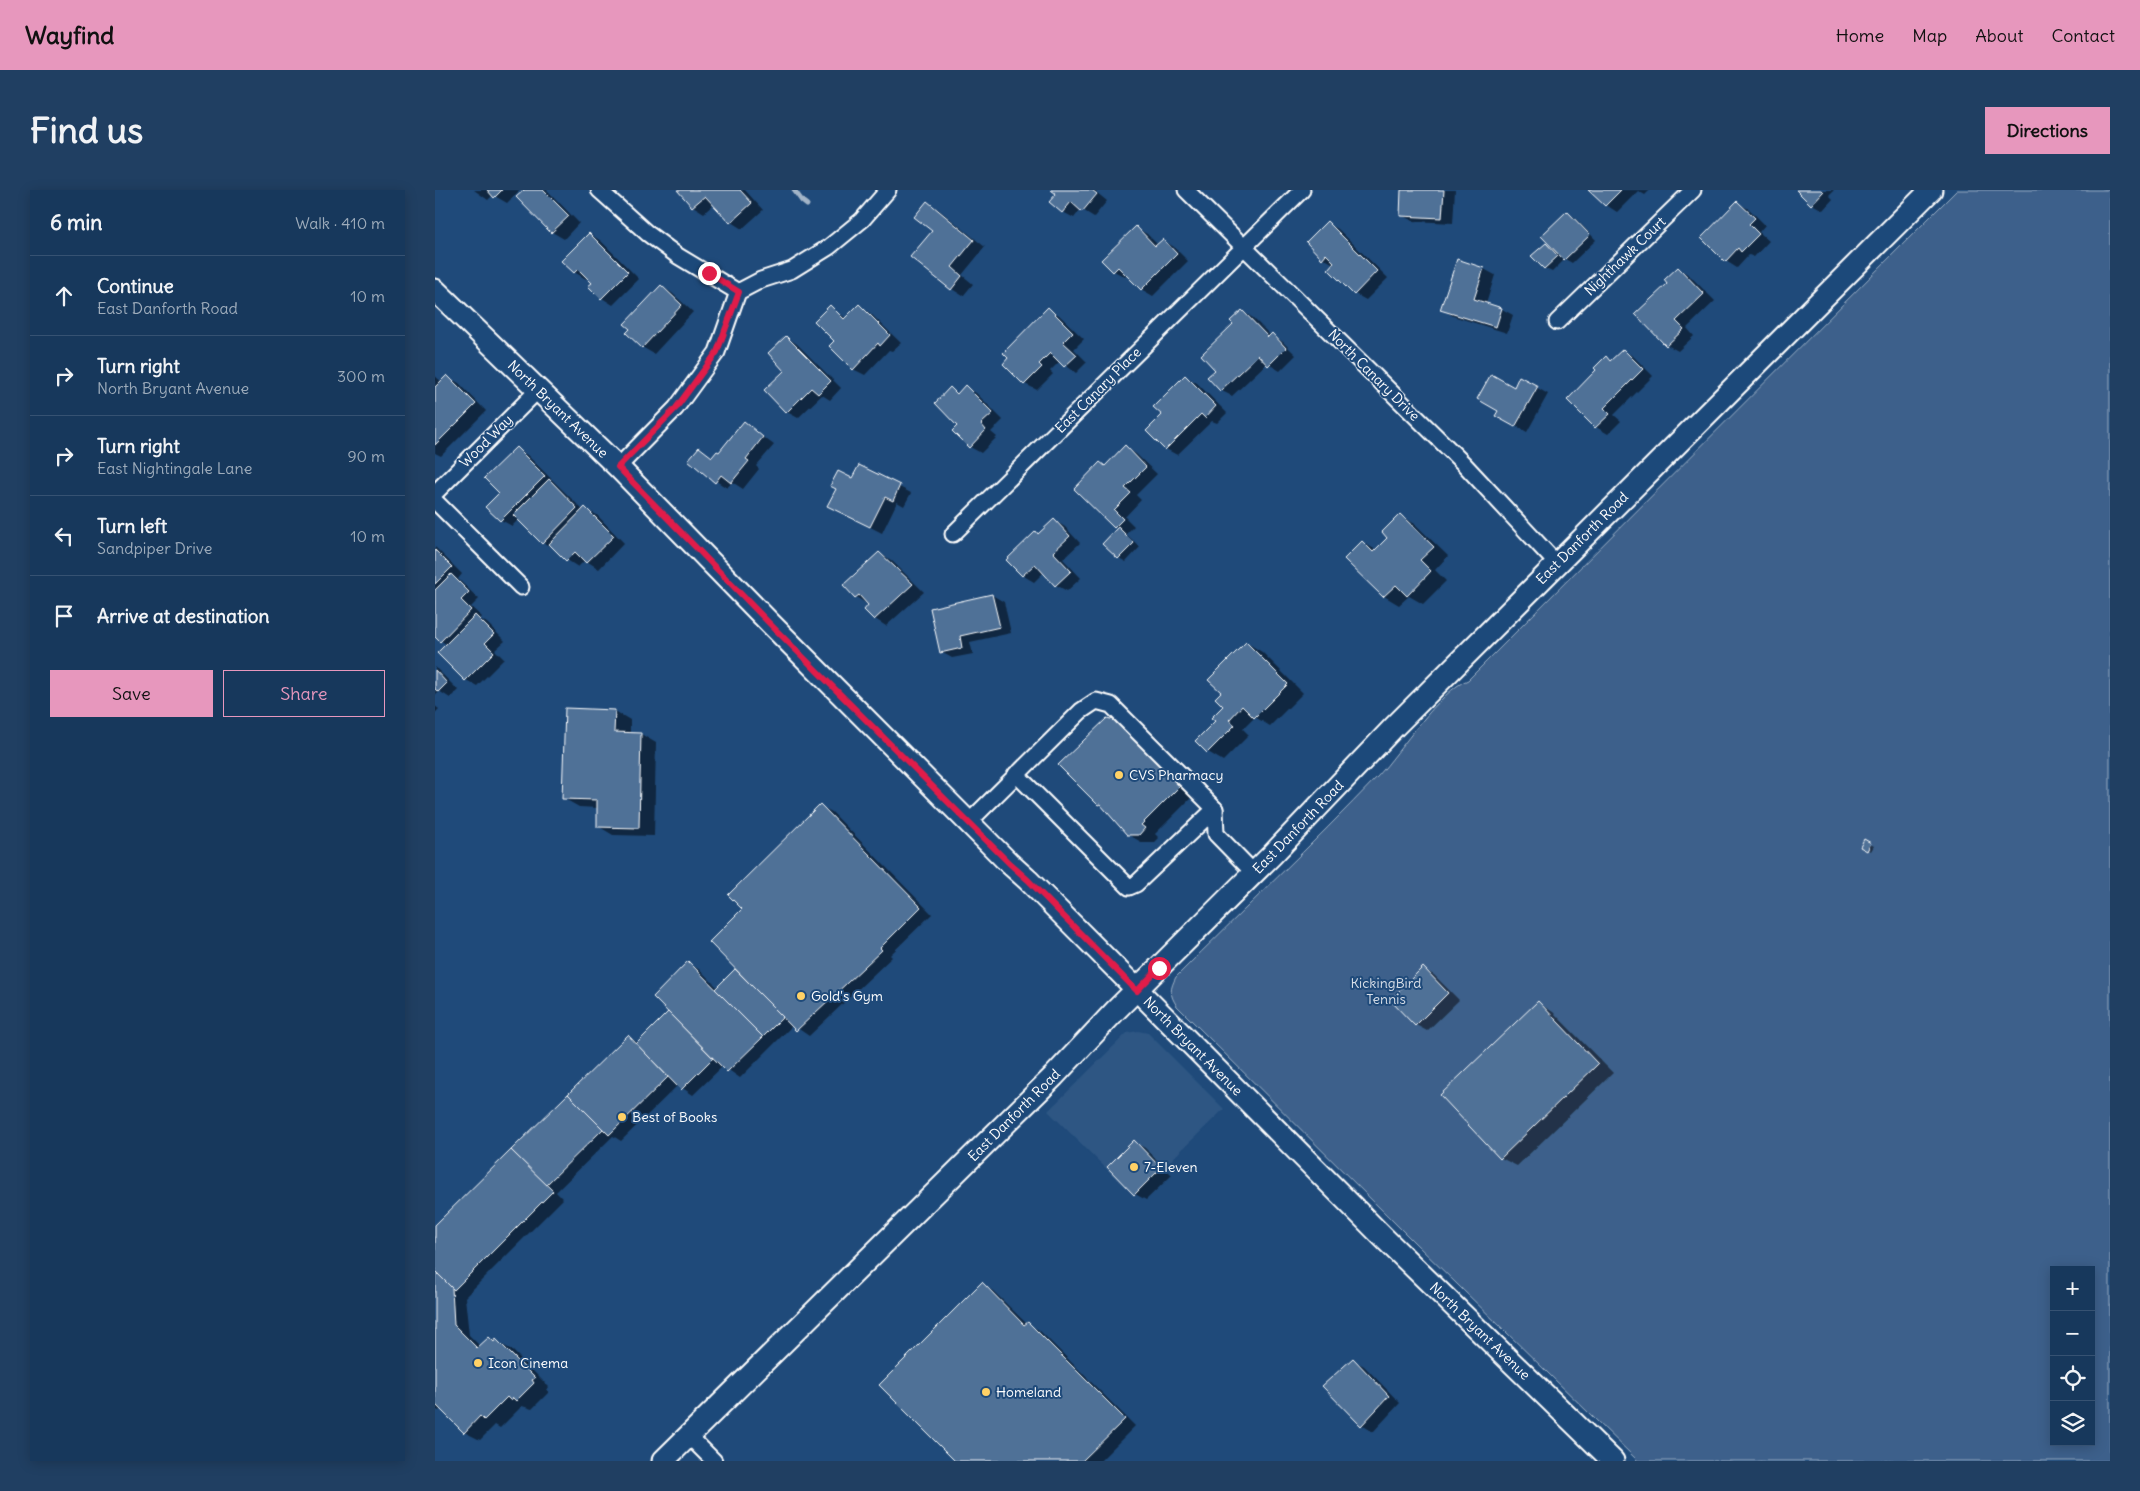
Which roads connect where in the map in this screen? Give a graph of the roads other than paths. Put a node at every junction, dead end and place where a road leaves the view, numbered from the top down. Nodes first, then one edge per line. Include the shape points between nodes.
1 (599, 190) edge
2 (888, 190) edge
3 (1186, 190) edge
4 (1302, 190) edge
5 (1693, 190) edge
6 (1931, 190) edge
7 (1244, 248) junction
8 (435, 290) edge
9 (739, 292) junction
10 (1557, 322) dead end
11 (538, 390) junction
12 (618, 467) junction
13 (435, 493) edge
14 (435, 501) edge
15 (953, 534) dead end
16 (1557, 564) junction
17 (521, 586) dead end
18 (1016, 774) junction
19 (1215, 809) junction
20 (969, 822) junction
21 (1254, 872) junction
22 (1137, 991) junction
23 (689, 1436) junction
24 (668, 1459) edge
25 (714, 1461) edge
26 (1613, 1461) edge

1 - 9 street via 678,256
2 - 9 street via 861,220 829,247 792,270 761,280
3 - 7 street, North Canary Drive
4 - 7 street, East Canary Place
5 - 10 street, Nighthawk Court
6 - 16 street, East Danforth Road
7 - 15 street, East Canary Place
7 - 16 street, North Canary Drive via 1463,464
8 - 11 street, North Bryant Avenue
9 - 12 street via 717,352 676,408
11 - 12 street, North Bryant Avenue
11 - 13 street, Wood Way
12 - 20 street, North Bryant Avenue
14 - 17 street
16 - 21 street, East Danforth Road
18 - 19 street via 1095,701 1111,705
18 - 19 street via 1129,887
18 - 20 street
19 - 21 street via 1216,834
20 - 22 street, North Bryant Avenue
21 - 22 street, East Danforth Road
22 - 23 street, East Danforth Road via 1055,1076
22 - 26 street, North Bryant Avenue
23 - 24 street, East Danforth Road
23 - 25 street

